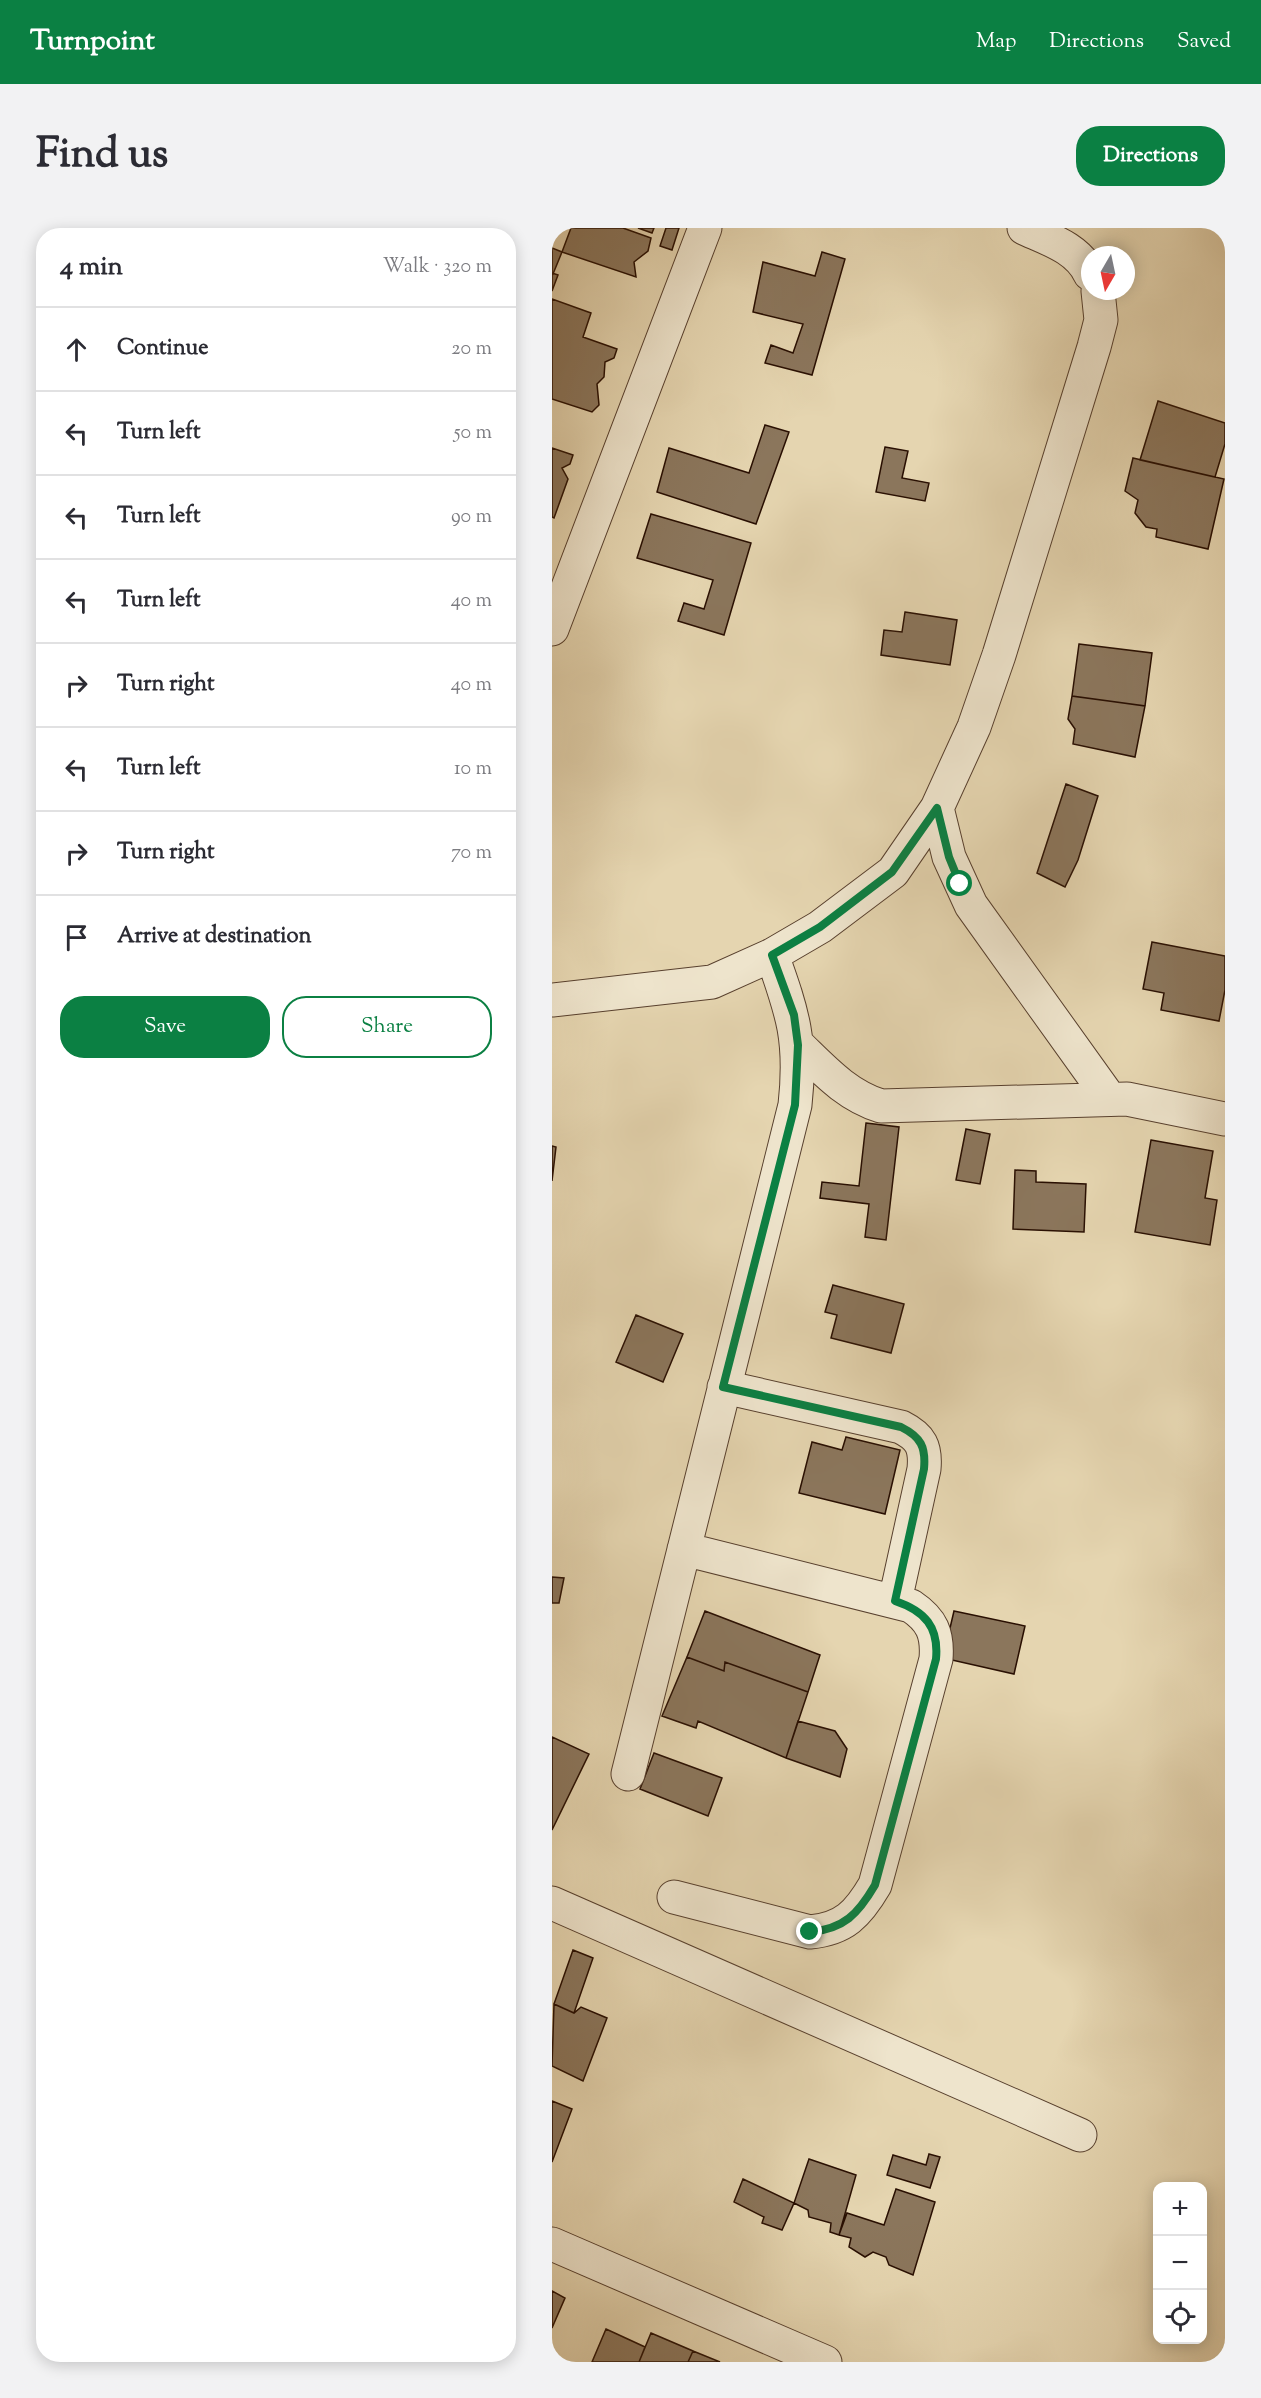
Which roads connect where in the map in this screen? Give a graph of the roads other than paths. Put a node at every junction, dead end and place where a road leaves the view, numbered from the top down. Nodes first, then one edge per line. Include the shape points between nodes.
1 (705, 228) edge
2 (1024, 228) edge
3 (1071, 238) edge
4 (1081, 256) edge
5 (1099, 300) edge
6 (552, 629) edge
7 (937, 808) junction
8 (772, 955) junction
9 (552, 1000) edge
10 (798, 1045) junction
11 (1110, 1099) junction
12 (1225, 1119) edge
13 (723, 1387) junction
14 (684, 1549) junction
15 (895, 1601) junction
16 (628, 1774) dead end
17 (674, 1897) dead end
18 (552, 1903) edge
19 (1080, 2135) dead end
20 (552, 2244) edge
21 (825, 2362) edge

1 - 6 street
2 - 3 street
3 - 4 street
5 - 7 street via 1101,320 1094,347 1002,643 974,727
7 - 8 street via 892,872 820,927
7 - 11 street via 949,857 971,904
8 - 9 street via 712,982
8 - 10 street via 794,1015
10 - 11 street via 841,1086 860,1099 882,1106
10 - 13 street via 795,1105
11 - 12 street via 1144,1101
13 - 14 street
13 - 15 street via 901,1427 917,1435 926,1452 924,1469
14 - 15 street
14 - 16 street
15 - 17 street via 924,1615 933,1628 936,1659 875,1885 862,1906 829,1930 810,1932
18 - 19 street
20 - 21 street

